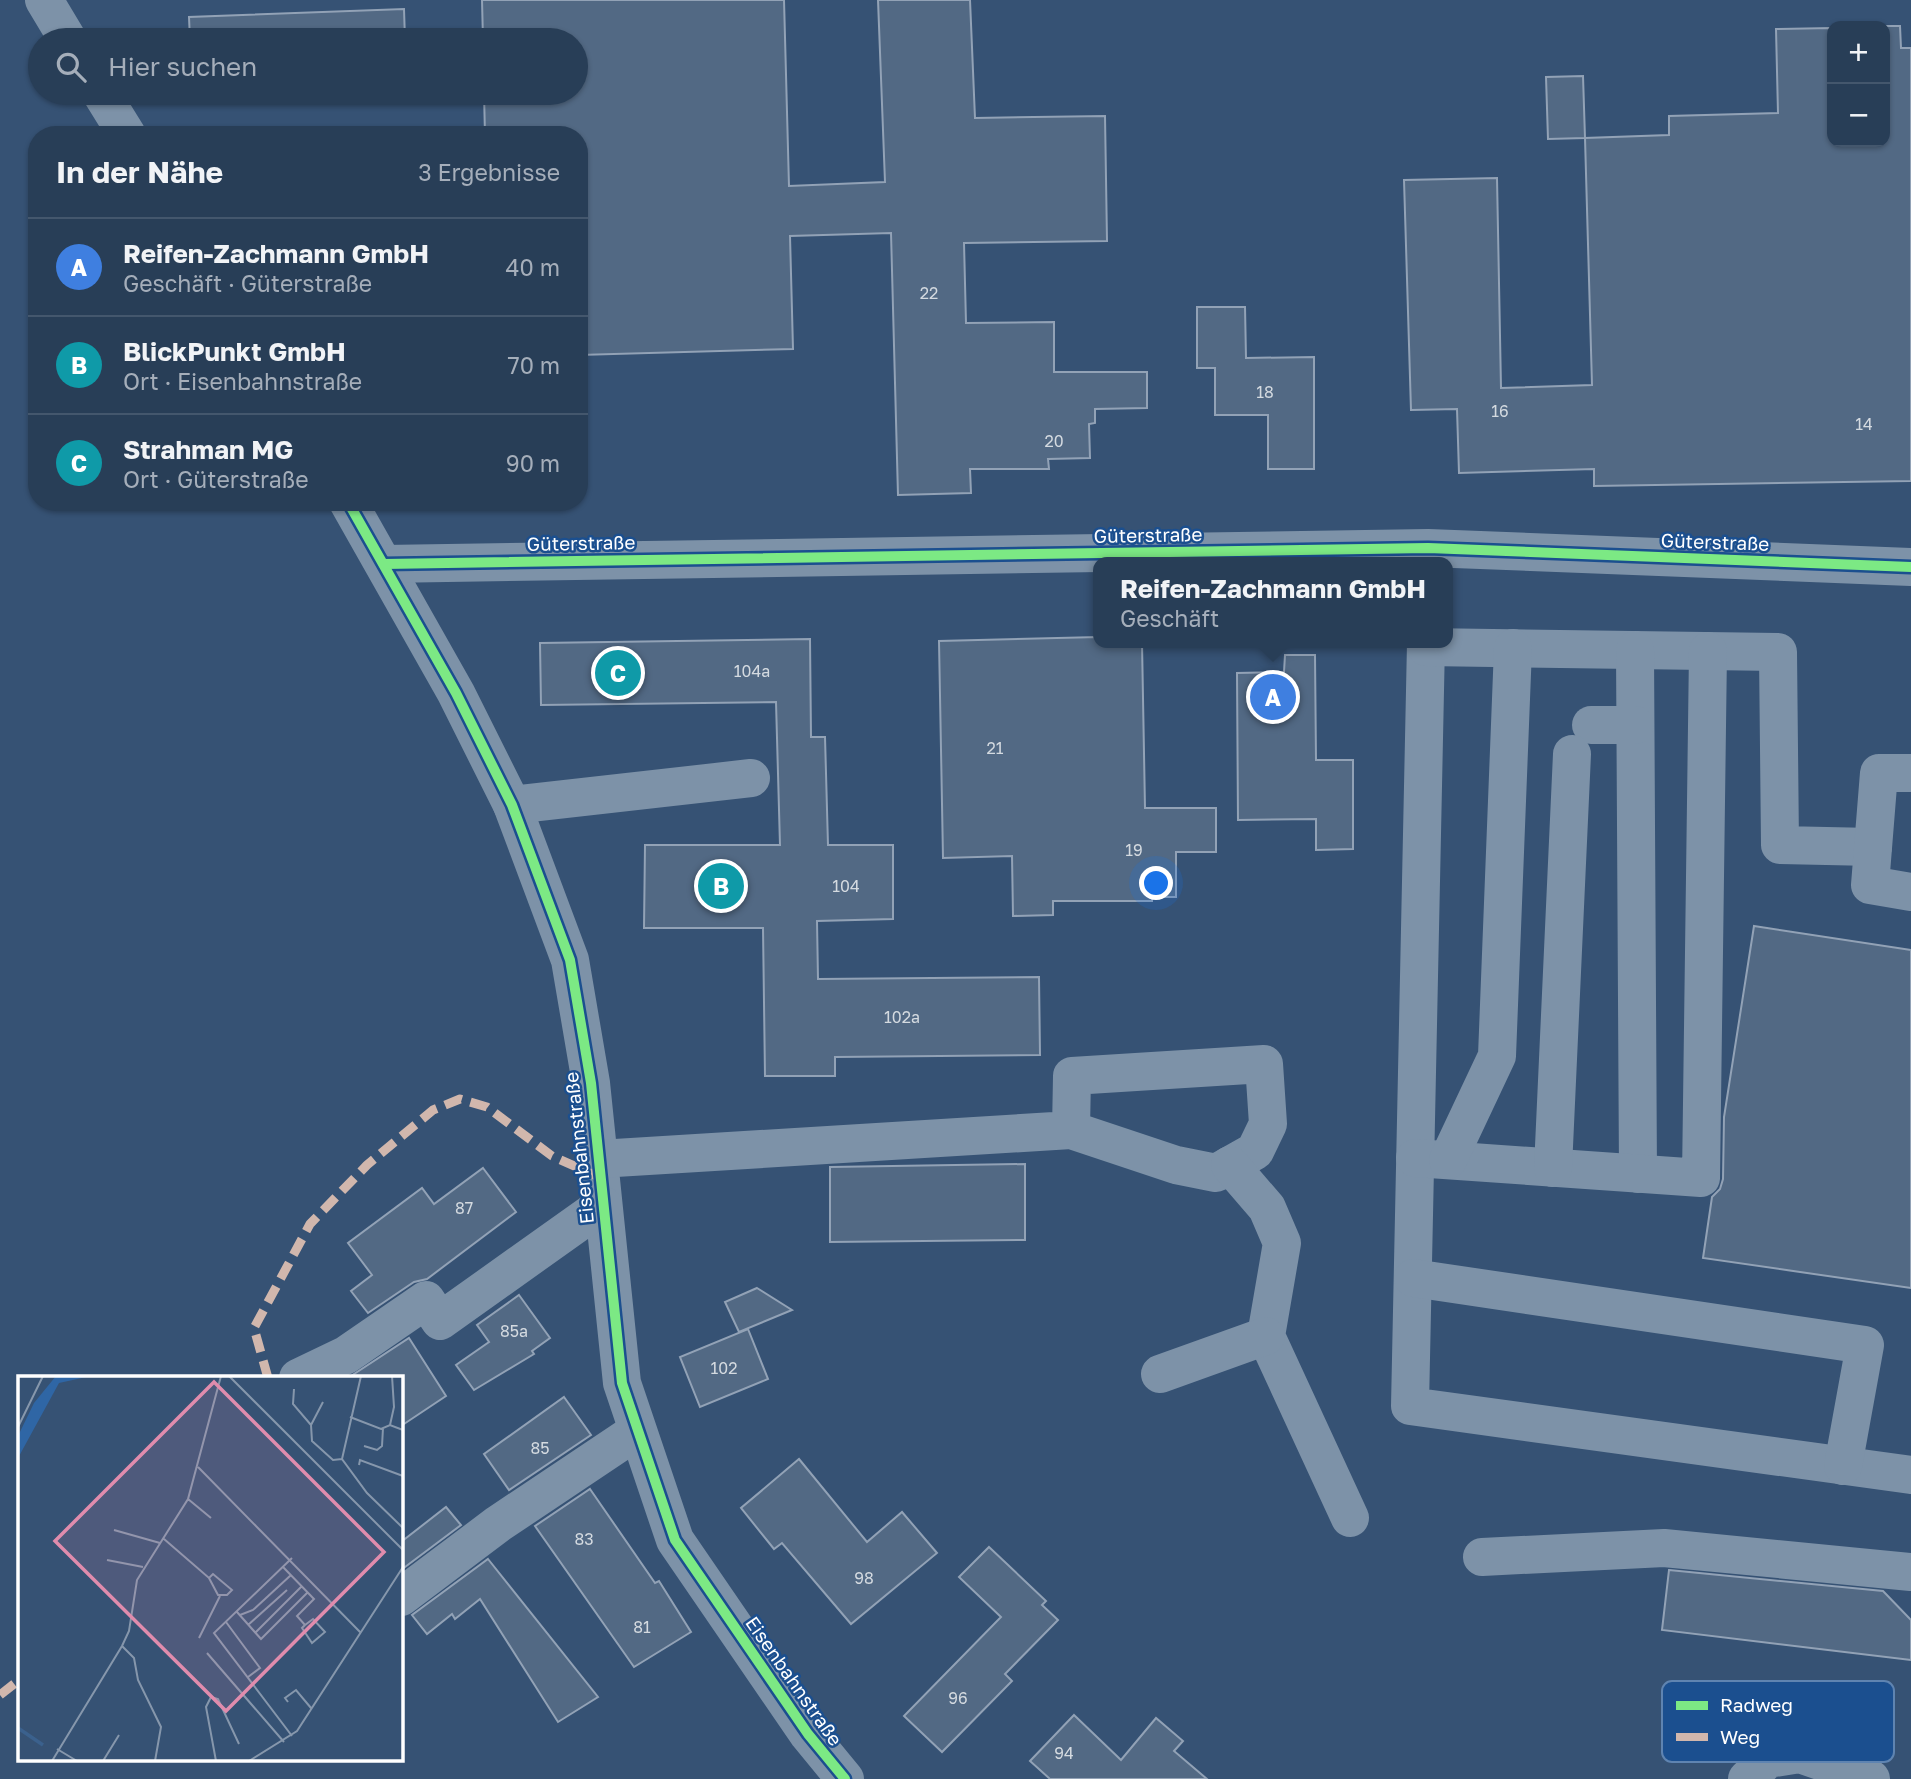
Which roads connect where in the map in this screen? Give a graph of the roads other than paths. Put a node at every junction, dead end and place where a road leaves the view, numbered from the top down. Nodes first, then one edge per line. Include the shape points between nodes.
1 (44, 0) edge
2 (61, 28) edge
3 (108, 105) edge
4 (121, 126) edge
5 (353, 511) edge
6 (1428, 555) edge
7 (1196, 557) edge
8 (1093, 558) edge
9 (384, 564) junction
10 (1911, 567) edge
11 (1453, 646) edge
12 (1426, 648) edge
13 (1513, 648) junction
14 (1635, 650) junction
15 (1707, 651) junction
16 (1635, 725) junction
17 (1911, 773) edge
18 (751, 778) dead end
19 (512, 805) junction
20 (1873, 847) junction
21 (1911, 892) edge
22 (1071, 1130) junction
23 (599, 1159) junction
24 (1432, 1159) junction
25 (1230, 1165) junction
26 (1553, 1168) junction
27 (1638, 1174) junction
28 (603, 1205) junction
29 (1413, 1278) junction
30 (1266, 1336) junction
31 (1160, 1374) dead end
32 (302, 1376) edge
33 (637, 1431) junction
34 (1843, 1466) junction
35 (1911, 1475) edge
36 (1350, 1518) dead end
37 (1482, 1557) dead end
38 (1911, 1572) edge
39 (402, 1596) edge
40 (1765, 1762) edge
41 (1823, 1762) edge
42 (845, 1779) edge
43 (1747, 1779) edge
44 (1871, 1779) edge

1 - 2 street
3 - 4 street
5 - 9 street, Eisenbahnstraße
6 - 7 street, Güterstraße
6 - 10 street, Güterstraße
8 - 9 street, Güterstraße
9 - 19 street, Eisenbahnstraße
11 - 13 street
12 - 24 street
13 - 14 street
13 - 24 street via 1497,1056
14 - 15 street
14 - 16 street
15 - 20 street via 1778,652 1780,845
15 - 27 street via 1701,1178
16 - 26 street via 1581,740
16 - 27 street
17 - 20 street via 1879,773
18 - 19 street
19 - 23 street, Eisenbahnstraße via 570,960
20 - 21 street via 1870,885
22 - 23 street
22 - 25 street via 1176,1165 1216,1173
22 - 25 street via 1072,1076 1264,1064 1268,1124 1255,1151
23 - 28 street, Eisenbahnstraße
24 - 26 street
24 - 29 street
25 - 30 street via 1267,1208 1282,1243
26 - 27 street
28 - 32 street via 440,1321 426,1300 346,1355
28 - 33 street, Eisenbahnstraße via 622,1383
29 - 34 street via 1410,1406
29 - 34 street via 1865,1345
30 - 31 street
30 - 36 street
33 - 39 street via 498,1524
33 - 42 street, Eisenbahnstraße via 675,1540 808,1734
34 - 35 street
37 - 38 street via 1664,1548
40 - 43 street
41 - 44 street

